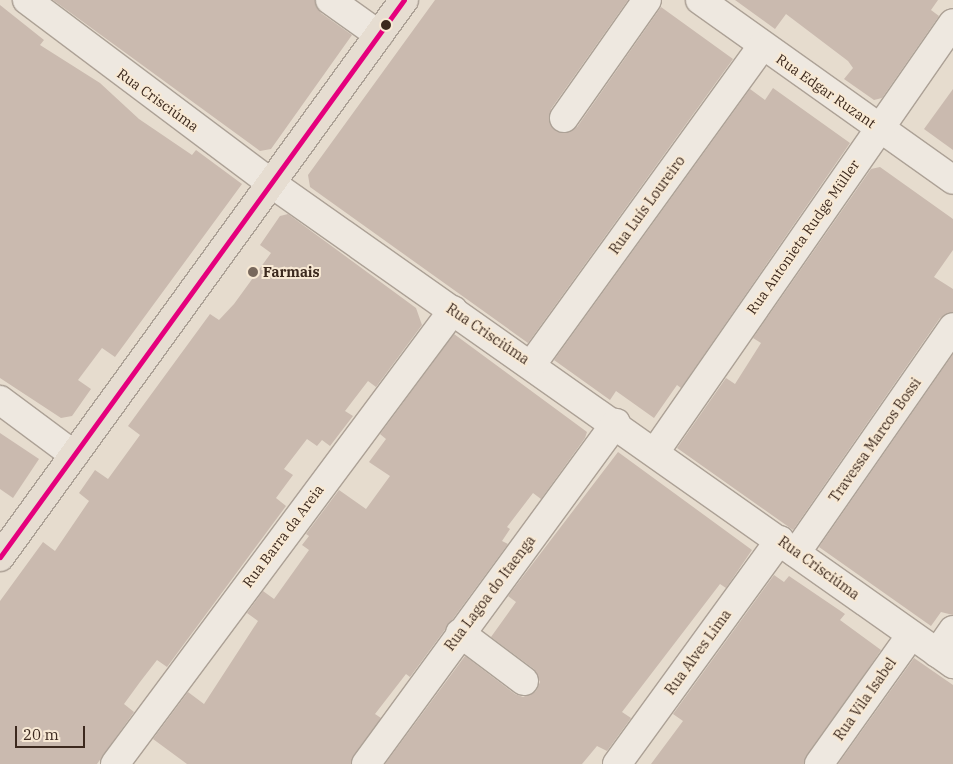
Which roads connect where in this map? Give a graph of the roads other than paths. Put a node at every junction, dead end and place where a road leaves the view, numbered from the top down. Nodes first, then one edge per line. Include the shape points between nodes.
1 (27, 0) edge
2 (330, 0) edge
3 (404, 0) edge
4 (647, 0) edge
5 (702, 1) edge
6 (953, 23) edge
7 (379, 35) junction
8 (762, 46) junction
9 (564, 118) dead end
10 (878, 128) junction
11 (953, 180) edge
12 (271, 183) junction
13 (452, 310) junction
14 (953, 327) edge
15 (532, 364) junction
16 (0, 400) edge
17 (616, 423) junction
18 (655, 452) junction
19 (74, 455) junction
20 (788, 546) junction
21 (0, 557) edge
22 (953, 630) edge
23 (460, 633) junction
24 (910, 635) junction
25 (945, 658) edge
26 (524, 681) dead end
27 (115, 764) edge
28 (366, 764) edge
29 (617, 764) edge
30 (819, 764) edge

1 - 12 street, Rua Crisciúma
2 - 7 street
3 - 7 main road
4 - 9 street
5 - 8 street, Rua Edgar Ruzant
6 - 10 street, Rua Antonieta Rudge Müller
7 - 12 main road
8 - 10 street, Rua Edgar Ruzant
8 - 15 street, Rua Luís Loureiro
10 - 11 street, Rua Edgar Ruzant
10 - 18 street, Rua Antonieta Rudge Müller
12 - 13 street, Rua Crisciúma
12 - 19 main road
13 - 15 street, Rua Crisciúma
13 - 27 street, Rua Barra da Areia
14 - 20 street, Travessa Marcos Bossi
15 - 17 street, Rua Crisciúma
16 - 19 street
17 - 18 street, Rua Crisciúma
17 - 23 street, Rua Lagoa do Itaenga
18 - 20 street, Rua Crisciúma
19 - 21 main road
20 - 24 street, Rua Crisciúma
20 - 29 street, Rua Alves Lima
22 - 25 street
23 - 26 street
23 - 28 street, Rua Lagoa do Itaenga
24 - 25 street, Rua Crisciúma
24 - 30 street, Rua Vila Isabel

